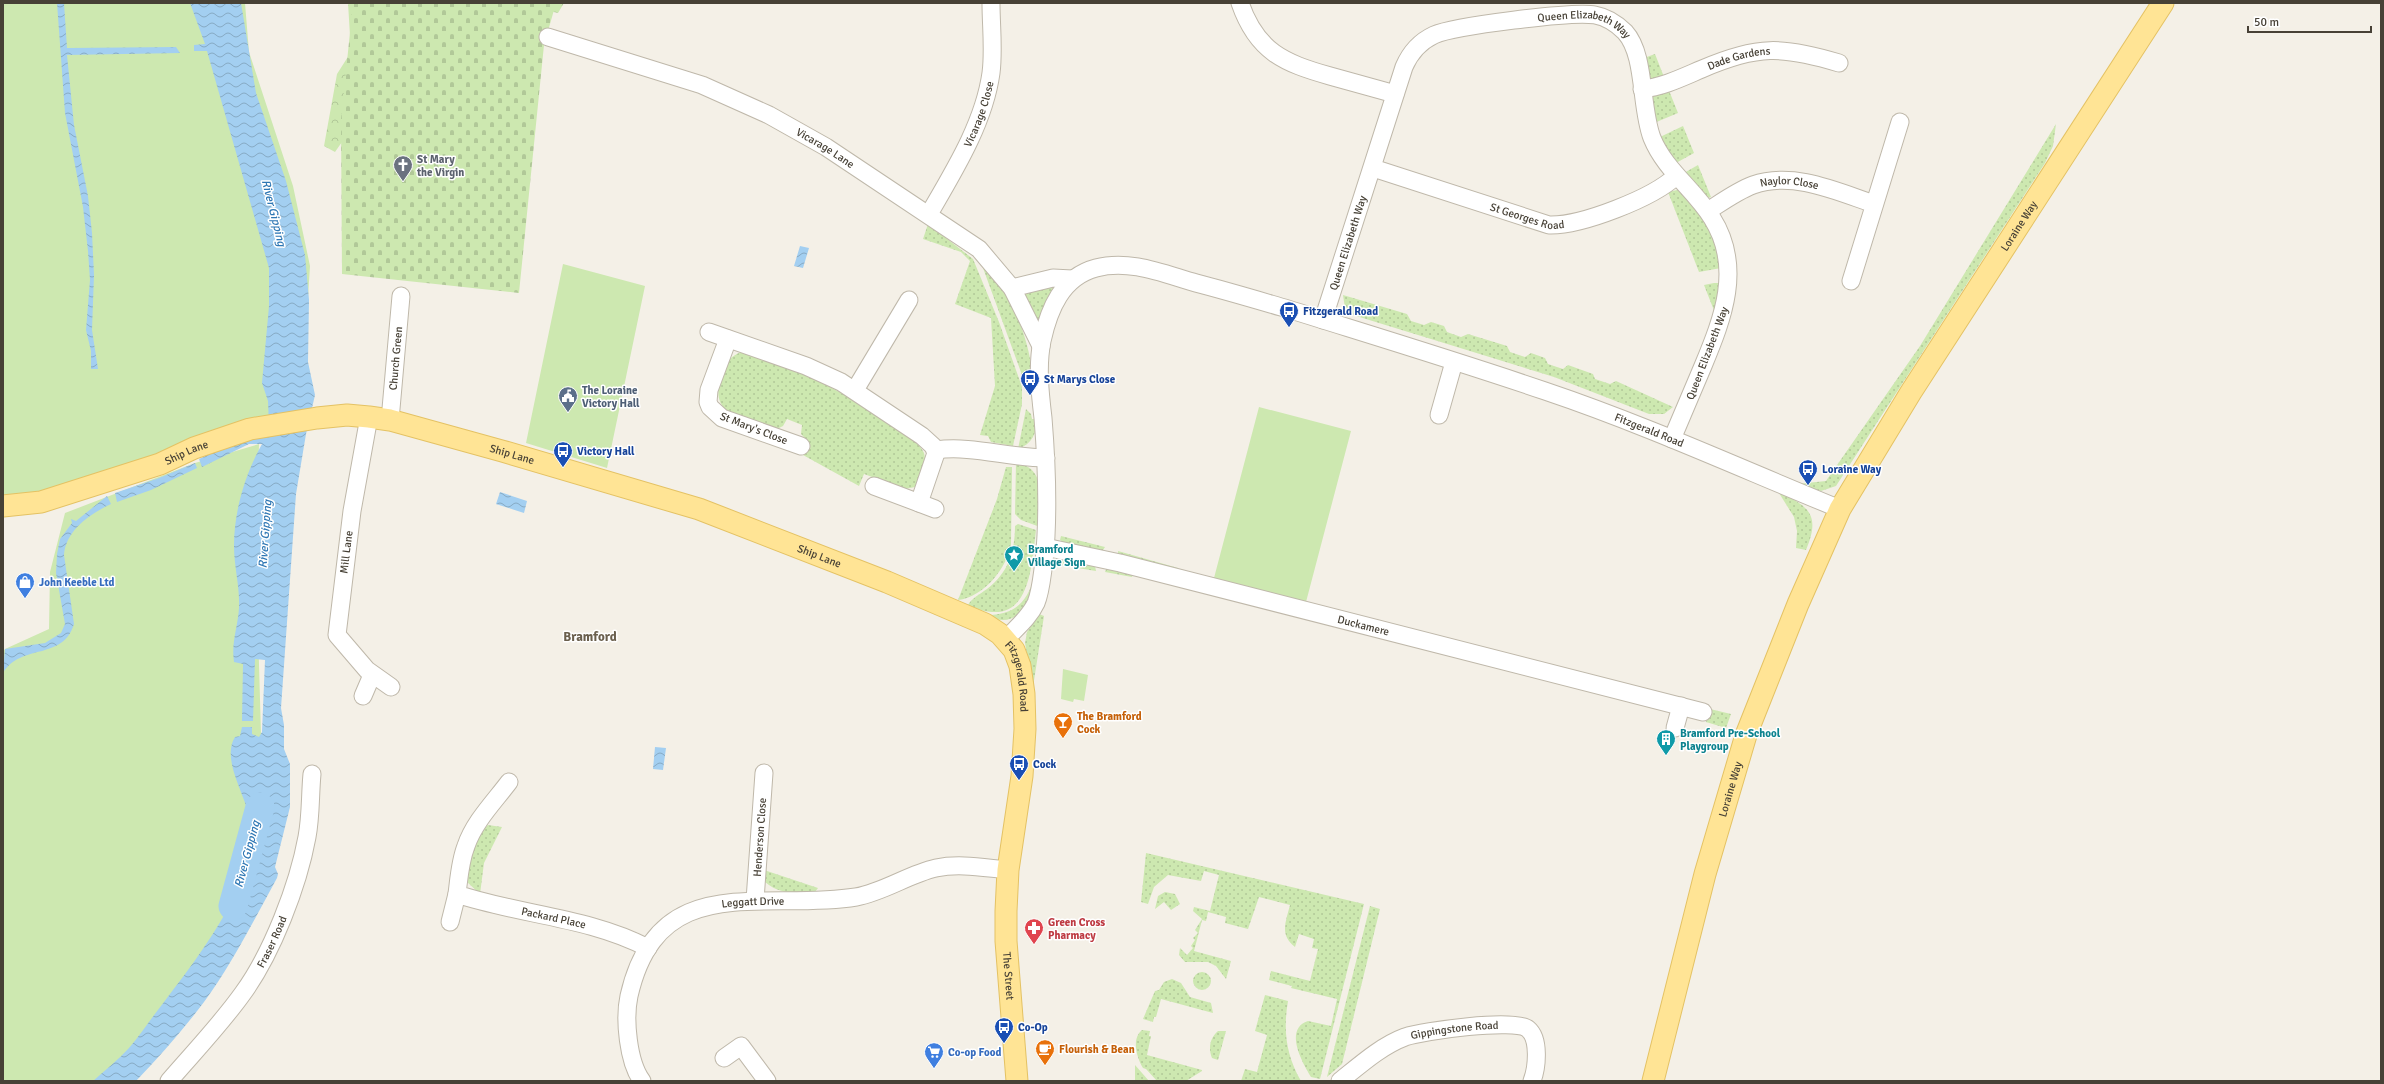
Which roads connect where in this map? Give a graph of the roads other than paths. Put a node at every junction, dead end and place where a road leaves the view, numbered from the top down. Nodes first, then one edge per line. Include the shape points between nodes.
1 (991, 3) edge
2 (1240, 3) edge
3 (2162, 3) edge
4 (548, 37) dead end
5 (1839, 63) dead end
6 (1642, 89) junction
7 (1395, 94) junction
8 (1900, 122) dead end
9 (1373, 168) junction
10 (1676, 176) junction
11 (1874, 204) junction
12 (1708, 211) junction
13 (929, 214) junction
14 (1072, 279) junction
15 (1851, 280) dead end
16 (1012, 288) junction
17 (401, 296) dead end
18 (909, 300) dead end
19 (1323, 320) junction
20 (709, 332) dead end
21 (728, 339) junction
22 (1041, 346) junction
23 (1454, 362) junction
24 (855, 390) junction
25 (1439, 415) dead end
26 (369, 417) junction
27 (390, 420) junction
28 (1672, 439) junction
29 (801, 446) dead end
30 (936, 450) junction
31 (1046, 458) junction
32 (874, 486) dead end
33 (919, 503) junction
34 (3, 506) edge
35 (936, 509) dead end
36 (1840, 509) junction
37 (1046, 547) junction
38 (1005, 640) junction
39 (372, 675) junction
40 (391, 687) dead end
41 (363, 696) dead end
42 (1680, 706) junction
43 (1703, 712) dead end
44 (1675, 728) dead end
45 (764, 773) dead end
46 (312, 774) dead end
47 (509, 782) dead end
48 (1008, 870) junction
49 (457, 894) junction
50 (755, 900) junction
51 (450, 922) dead end
52 (648, 948) junction
53 (724, 1058) dead end
54 (635, 1079) edge
55 (1345, 1080) edge
56 (169, 1081) edge
57 (767, 1081) edge
58 (1017, 1081) edge
59 (1532, 1081) edge
60 (1654, 1081) edge

1 - 13 street, Vicarage Close via 992,56 987,92 970,138
2 - 7 street via 1254,33 1270,51 1286,62
3 - 36 main road, Loraine Way via 1911,392
4 - 13 street, Vicarage Lane via 679,77 769,115 826,147
5 - 6 street, Dade Gardens via 1806,53 1762,49 1714,64 1659,86
6 - 7 street, Queen Elizabeth Way via 1636,52 1624,32 1606,18 1583,14 1460,29 1435,35 1412,52
6 - 10 street, Queen Elizabeth Way via 1648,127
7 - 9 street, Queen Elizabeth Way
8 - 11 street
9 - 10 street, St Georges Road via 1538,223 1554,225 1578,222 1651,194
9 - 19 street, Queen Elizabeth Way
10 - 12 street, Queen Elizabeth Way
11 - 12 street, Naylor Close via 1800,182 1772,181 1752,185
11 - 15 street
12 - 28 street, Queen Elizabeth Way via 1724,247 1728,266 1728,292 1719,328
13 - 16 street, Vicarage Lane via 980,249
14 - 16 street via 1053,278
14 - 19 street, Fitzgerald Road via 1096,268 1118,265 1136,267
14 - 22 street, Fitzgerald Road via 1053,307
16 - 22 street, Vicarage Lane
17 - 27 street, Church Green
18 - 24 street
19 - 23 street, Fitzgerald Road
20 - 21 street
21 - 24 street via 806,366
21 - 29 street, St Mary's Close via 709,390 710,407 722,418
22 - 31 street, Fitzgerald Road via 1040,375
23 - 25 street
23 - 28 street, Fitzgerald Road via 1545,391
24 - 30 street via 918,433
26 - 27 main road, Ship Lane
26 - 34 main road, Ship Lane via 347,415 317,418 250,429 194,448 160,464 41,502
26 - 39 street, Mill Lane via 352,511 337,635
27 - 38 main road, Ship Lane via 699,509 955,610 992,629
28 - 36 street, Fitzgerald Road
30 - 31 street via 951,448
30 - 33 street
31 - 37 street, Fitzgerald Road
32 - 33 street
33 - 35 street
36 - 60 main road, Loraine Way via 1798,604 1746,735 1705,874
37 - 38 street, Fitzgerald Road via 1036,603 1027,618
37 - 42 street, Duckamere via 1127,565
38 - 48 main road, Fitzgerald Road via 1014,650 1020,666 1025,729 1022,776
39 - 40 street, Mill Lane
39 - 41 street
42 - 43 street, Duckamere
42 - 44 street
45 - 50 street, Henderson Close
46 - 56 street, Fraser Road via 308,831 303,853 268,951 233,1007
47 - 49 street via 477,823 466,846
48 - 50 street, Leggatt Drive via 949,866 934,868 858,896
48 - 58 main road, The Street via 1006,941
49 - 51 street
49 - 52 street, Packard Place via 487,904 613,932
50 - 52 street, Leggatt Drive via 732,901 699,909 665,929
52 - 54 street, Leggatt Drive via 635,974 628,999 629,1041
53 - 57 street via 741,1046
55 - 59 street, Gippingstone Road via 1386,1047 1406,1037 1429,1031 1511,1024 1526,1027 1532,1036 1536,1066

